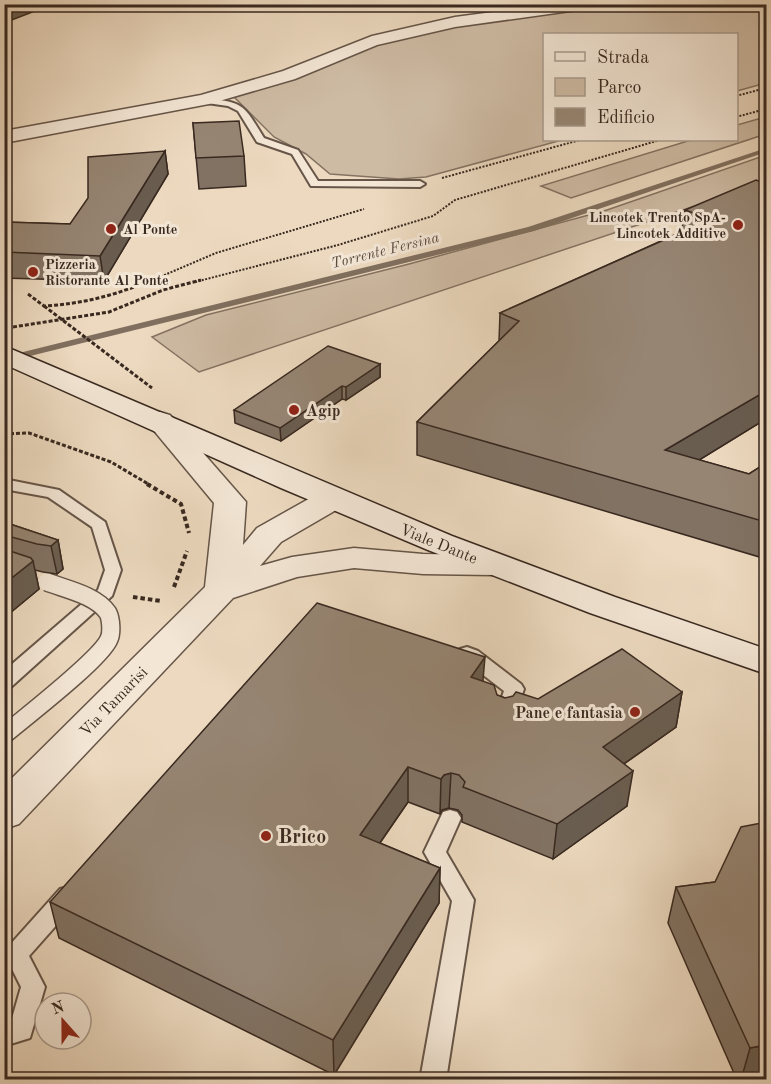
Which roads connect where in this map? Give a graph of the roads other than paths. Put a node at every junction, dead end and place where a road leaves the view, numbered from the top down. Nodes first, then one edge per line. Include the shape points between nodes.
1 (592, 4) edge
2 (203, 100) junction
3 (4, 137) edge
4 (420, 184) road end
5 (4, 354) edge
6 (160, 421) junction
7 (4, 484) edge
8 (332, 499) junction
9 (493, 565) junction
10 (26, 575) edge
11 (222, 590) junction
12 (450, 649) edge
13 (766, 662) edge
14 (4, 682) edge
15 (503, 723) edge
16 (4, 735) edge
17 (4, 813) edge
18 (450, 818) dead end
19 (80, 883) edge
20 (4, 1035) edge
21 (433, 1080) edge

1 - 2 street via 455,22 372,41 289,75
2 - 3 street
2 - 4 lane via 242,109 260,140 295,152 315,184
5 - 6 street, Viale Dante
6 - 8 street, Viale Dante
6 - 11 street via 230,502
7 - 14 lane via 52,493 99,525 112,570 106,592
8 - 9 street, Viale Dante
8 - 11 street, Via Tamarisi via 269,535
9 - 11 street, Via Tamarisi via 354,558 292,567
9 - 13 street, Viale Dante
10 - 16 lane, bridge via 94,600 108,613 111,627 109,640 90,661
11 - 17 street, Via Tamarisi
12 - 15 lane via 471,655 514,689
18 - 21 lane via 435,852 463,900
19 - 20 lane via 16,954 33,987 21,1030

